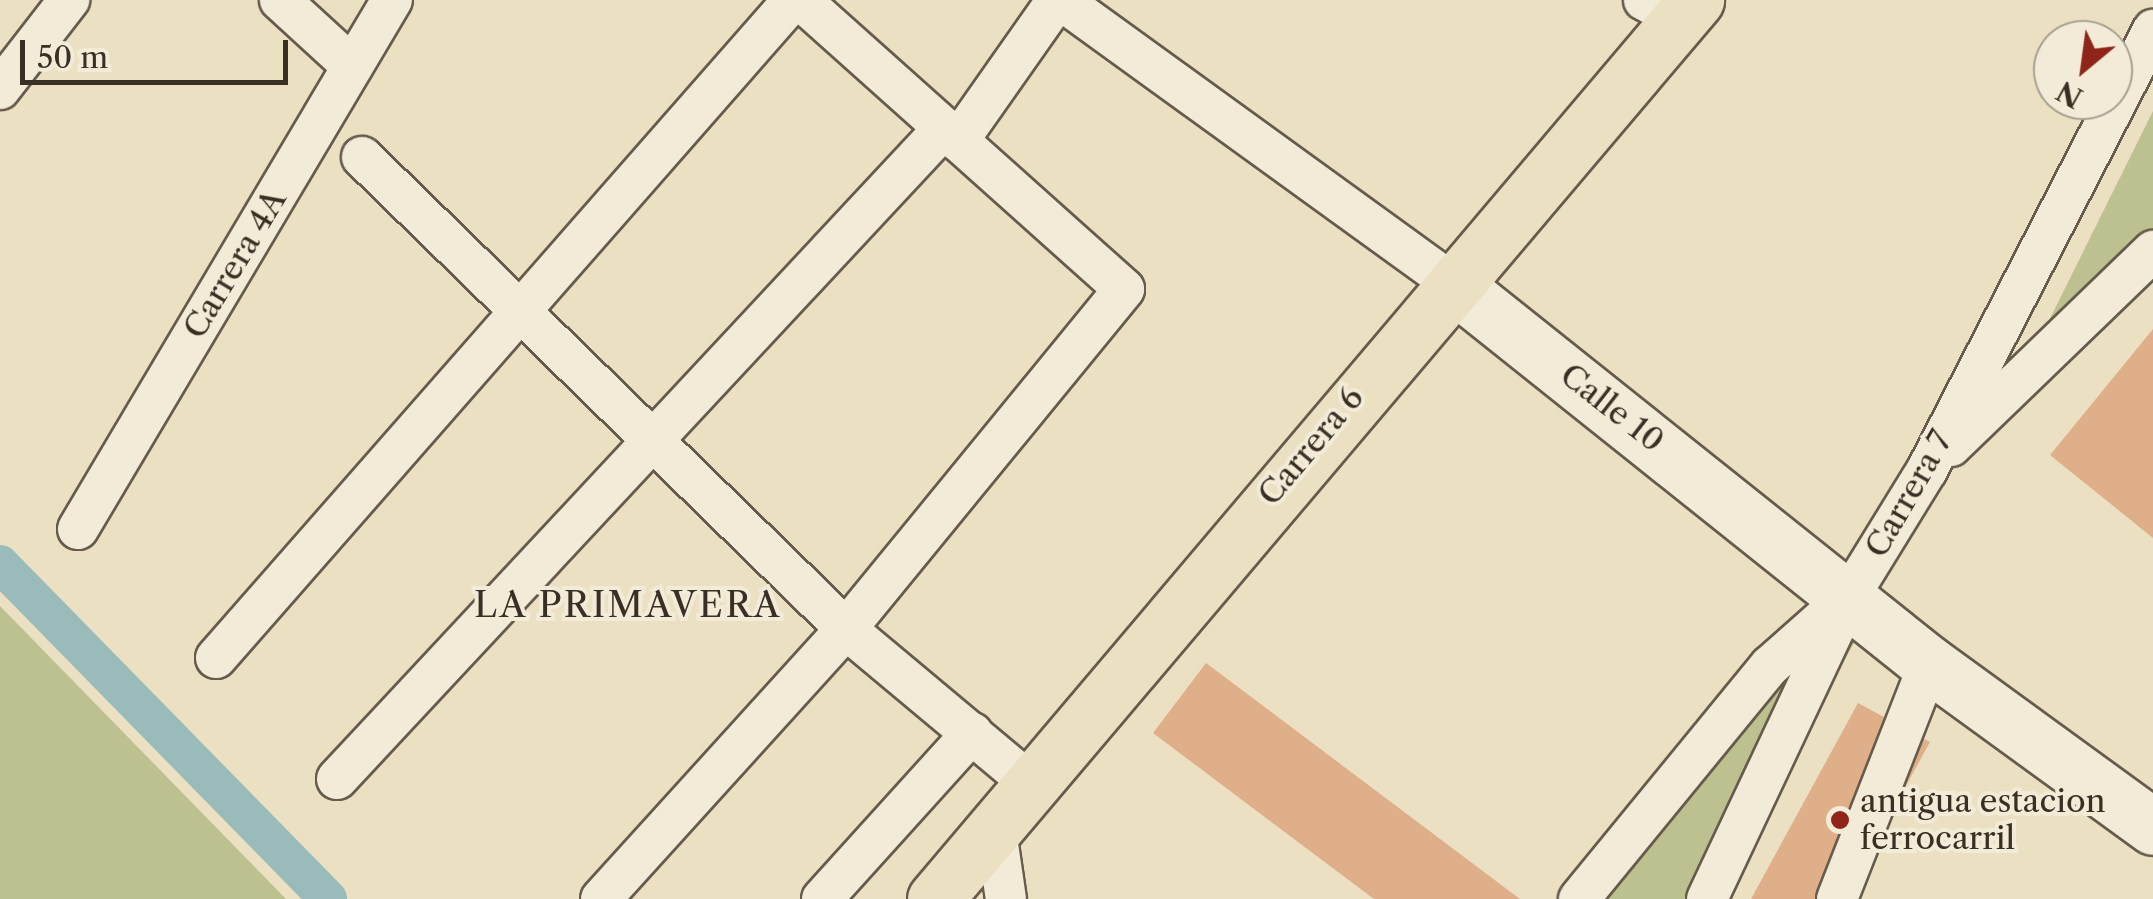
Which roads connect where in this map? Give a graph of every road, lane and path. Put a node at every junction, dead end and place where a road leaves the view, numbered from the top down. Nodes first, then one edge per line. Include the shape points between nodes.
1 (68, 0) edge
2 (280, 0) edge
3 (392, 0) edge
4 (793, 0) edge
5 (802, 0) edge
6 (1059, 0) edge
7 (1673, 6) edge
8 (2153, 30) edge
9 (352, 66) junction
10 (0, 90) edge
11 (951, 134) junction
12 (362, 157) dead end
13 (2153, 251) edge
14 (1449, 282) junction
15 (520, 311) junction
16 (653, 441) junction
17 (1926, 470) junction
18 (78, 529) dead end
19 (1850, 595) junction
20 (846, 629) junction
21 (216, 658) dead end
22 (1929, 664) junction
23 (972, 733) junction
24 (337, 779) dead end
25 (1030, 783) junction
26 (995, 824) junction
27 (2153, 827) edge
28 (601, 899) edge
29 (822, 899) edge
30 (936, 899) edge
31 (1006, 899) edge
32 (1580, 899) edge
33 (1707, 899) edge
34 (1838, 899) edge

1 - 10 street
2 - 9 street
3 - 9 street, Carrera 4A
4 - 15 street
5 - 11 street
6 - 11 street
6 - 14 street, Calle 10
7 - 14 main road, Carrera 6
8 - 17 street, Carrera 7
9 - 18 street, Carrera 4A
11 - 16 street
11 - 20 street via 1124,290
12 - 15 street
13 - 17 street
14 - 19 main road, Calle 10
14 - 25 main road, Carrera 6
15 - 16 street
15 - 21 street
16 - 20 street
16 - 24 street
17 - 19 street, Carrera 7
19 - 22 main road, Calle 10
19 - 32 street, Carrera 7 via 1770,666
19 - 33 street
20 - 23 street
20 - 28 street
22 - 27 main road, Calle 10
22 - 34 street
23 - 25 street
23 - 29 street
25 - 26 main road, Carrera 6
26 - 30 main road, Carrera 6
26 - 31 street

